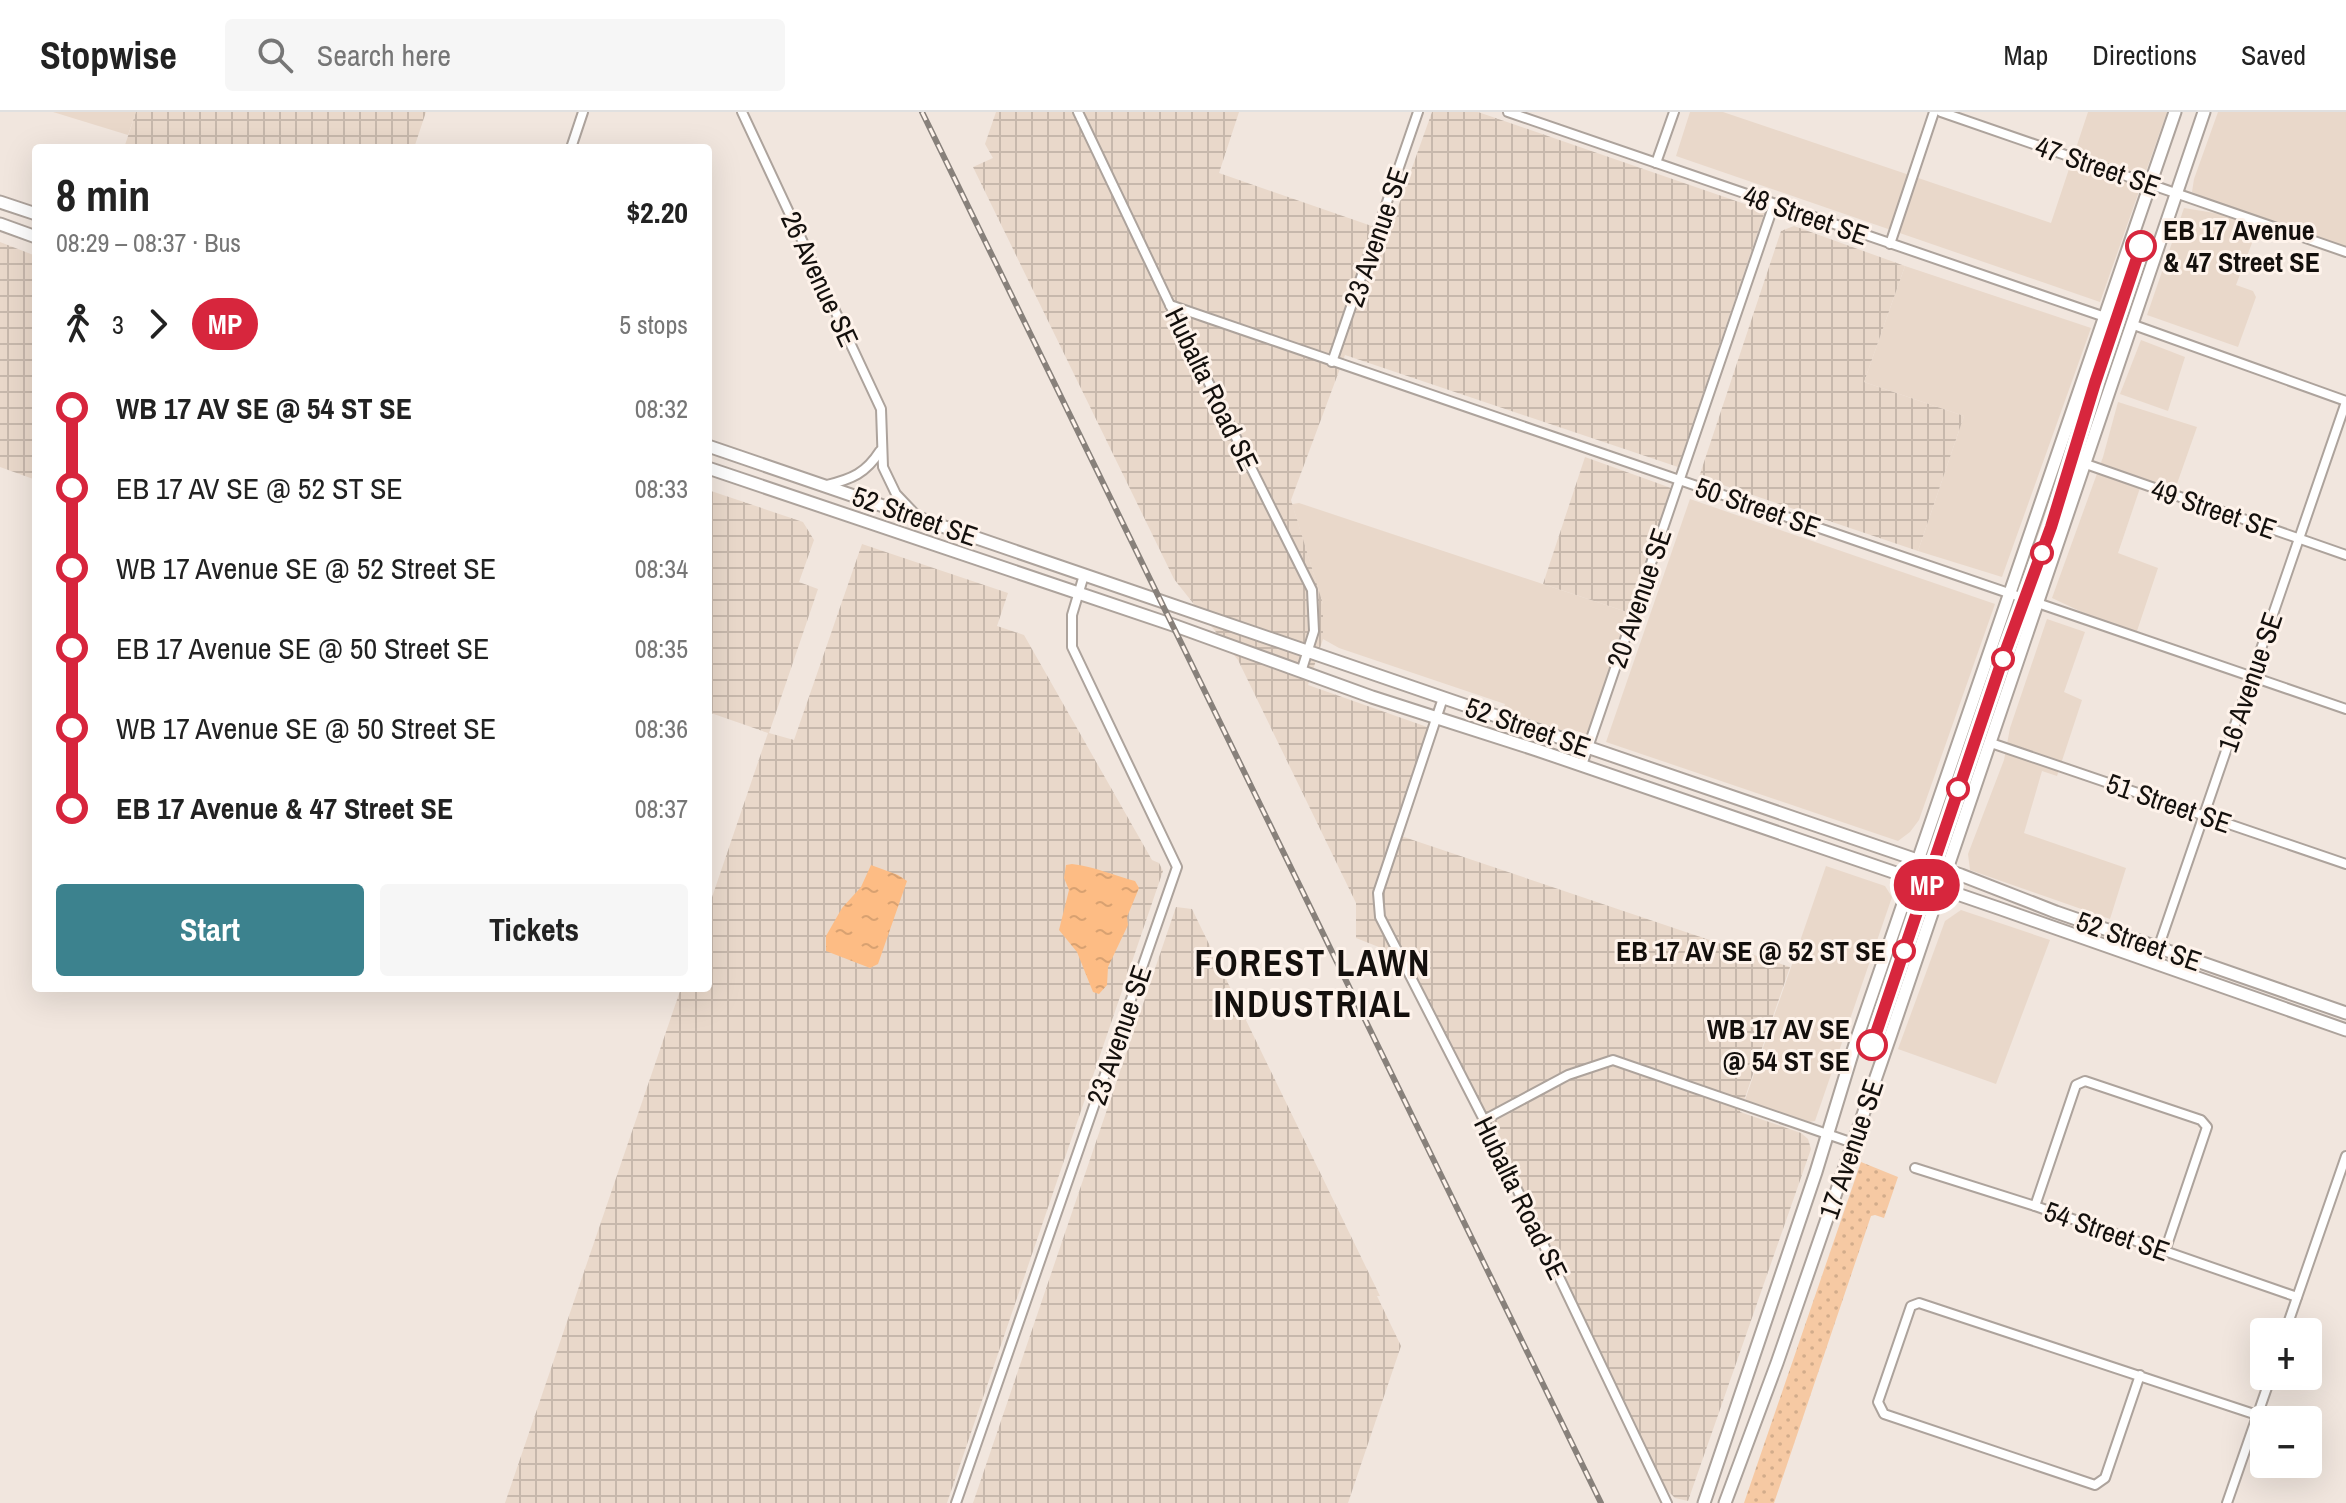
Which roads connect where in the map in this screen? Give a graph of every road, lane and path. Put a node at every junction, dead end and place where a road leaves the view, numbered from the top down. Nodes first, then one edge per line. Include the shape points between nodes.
1 (583, 112) edge
2 (742, 112) edge
3 (1078, 112) edge
4 (1418, 112) edge
5 (1508, 112) edge
6 (1674, 112) edge
7 (1934, 112) edge
8 (1941, 112) edge
9 (2175, 112) edge
10 (2204, 112) edge
11 (572, 144) edge
12 (1656, 163) junction
13 (2150, 183) junction
14 (2176, 192) junction
15 (0, 202) edge
16 (1774, 204) junction
17 (32, 213) edge
18 (0, 224) edge
19 (32, 236) edge
20 (1890, 244) junction
21 (2346, 252) edge
22 (1170, 305) junction
23 (2105, 317) junction
24 (2131, 324) junction
25 (1332, 362) junction
26 (2346, 402) edge
27 (712, 447) edge
28 (880, 450) junction
29 (2083, 463) junction
30 (712, 469) edge
31 (1680, 479) junction
32 (825, 486) junction
33 (918, 518) junction
34 (2299, 539) junction
35 (2346, 555) edge
36 (1084, 575) junction
37 (2011, 594) junction
38 (1078, 595) junction
39 (2039, 603) junction
40 (1308, 652) junction
41 (1301, 672) junction
42 (2251, 677) junction
43 (1443, 698) junction
44 (2346, 709) edge
45 (1437, 719) junction
46 (1991, 743) junction
47 (1587, 748) junction
48 (1582, 765) junction
49 (2204, 815) junction
50 (1919, 861) junction
51 (2346, 864) edge
52 (1947, 871) junction
53 (1912, 879) junction
54 (1941, 889) junction
55 (2158, 948) junction
56 (2153, 963) junction
57 (2346, 1013) edge
58 (2346, 1030) edge
59 (1484, 1120) junction
60 (1828, 1135) junction
61 (1853, 1143) junction
62 (2346, 1156) edge
63 (1915, 1168) dead end
64 (2344, 1170) edge
65 (2035, 1206) junction
66 (2165, 1251) junction
67 (2297, 1297) junction
68 (2290, 1318) edge
69 (2140, 1375) junction
70 (2250, 1413) edge
71 (2250, 1436) edge
72 (956, 1503) edge
73 (1667, 1503) edge
74 (1704, 1503) edge
75 (1725, 1503) edge
76 (2227, 1503) edge

1 - 11 street
2 - 28 street, 26 Avenue SE via 881,409
3 - 22 street, Hubalta Road SE
4 - 25 street, 23 Avenue SE
5 - 12 street, 48 Street SE
6 - 12 street
7 - 20 street
8 - 13 street, 47 Street SE
9 - 13 main road, 17 Avenue SE
10 - 14 main road, 17 Avenue SE
12 - 16 street, 48 Street SE
13 - 14 street, 47 Street SE
13 - 23 main road, 17 Avenue SE
14 - 21 street, 47 Street SE
14 - 24 main road, 17 Avenue SE
15 - 17 main road
16 - 20 street, 48 Street SE
16 - 31 street, 20 Avenue SE
18 - 19 main road
20 - 23 street, 48 Street SE
22 - 25 street, 50 Street SE
22 - 40 street, Hubalta Road SE via 1312,590 1314,631
23 - 37 main road, 17 Avenue SE
24 - 26 street
24 - 29 main road, 17 Avenue SE
25 - 31 street, 50 Street SE
26 - 34 street, 16 Avenue SE
27 - 32 main road, 52 Street SE
28 - 32 street via 866,471
28 - 33 street via 896,494
29 - 34 street, 49 Street SE
29 - 39 main road, 17 Avenue SE
30 - 38 main road, 52 Street SE
31 - 37 street, 50 Street SE
31 - 47 street, 20 Avenue SE
32 - 33 main road, 52 Street SE
33 - 36 main road, 52 Street SE
34 - 35 street, 49 Street SE
34 - 42 street, 16 Avenue SE
36 - 38 street, 23 Avenue SE
36 - 40 main road, 52 Street SE
37 - 39 street, 50 Street SE
37 - 50 main road, 17 Avenue SE
38 - 41 main road, 52 Street SE
38 - 72 street, 23 Avenue SE via 1072,647 1177,867
39 - 42 street, 50 Street SE
39 - 46 main road, 17 Avenue SE
40 - 41 street, Hubalta Road SE
40 - 43 main road, 52 Street SE
41 - 45 main road, 52 Street SE
42 - 44 street, 50 Street SE
42 - 49 street, 16 Avenue SE
43 - 45 street
43 - 47 main road, 52 Street SE
45 - 48 main road, 52 Street SE
45 - 59 street, Hubalta Road SE via 1378,893 1380,917
46 - 49 street, 51 Street SE
46 - 52 main road, 17 Avenue SE
47 - 48 street, 20 Avenue SE
47 - 50 main road, 52 Street SE
48 - 53 main road, 52 Street SE
49 - 51 street, 51 Street SE
49 - 55 street, 16 Avenue SE
50 - 52 main road, 52 Street SE
50 - 53 main road, 17 Avenue SE
52 - 54 main road, 17 Avenue SE
52 - 55 main road, 52 Street SE
53 - 54 main road, 52 Street SE
53 - 60 main road, 17 Avenue SE
54 - 56 main road, 52 Street SE
54 - 61 main road, 17 Avenue SE
55 - 56 street, 16 Avenue SE
55 - 57 main road, 52 Street SE
56 - 58 main road, 52 Street SE
59 - 60 street via 1568,1075 1613,1060
59 - 73 street, Hubalta Road SE
60 - 61 street
60 - 74 main road, 17 Avenue SE
61 - 75 main road, 17 Avenue SE
62 - 64 street
63 - 65 street, 54 Street SE
64 - 67 street
65 - 66 street, 54 Street SE
65 - 66 street via 2076,1085 2085,1081 2201,1120 2207,1127
66 - 67 street, 54 Street SE
67 - 68 street
69 - 69 street via 1919,1303 1911,1306 1878,1402 1884,1414 2095,1485 2105,1478
69 - 70 street
71 - 76 street

